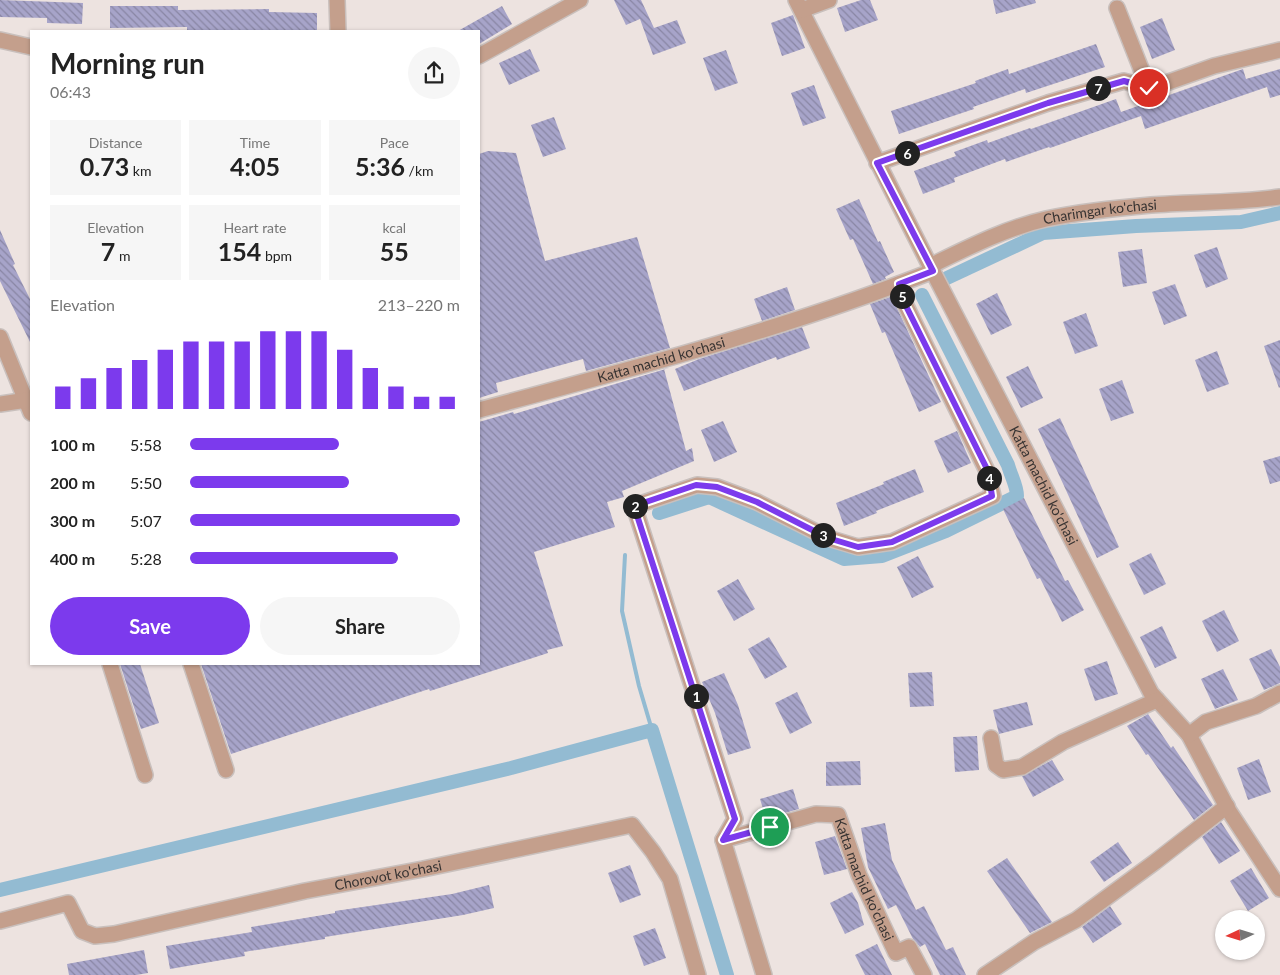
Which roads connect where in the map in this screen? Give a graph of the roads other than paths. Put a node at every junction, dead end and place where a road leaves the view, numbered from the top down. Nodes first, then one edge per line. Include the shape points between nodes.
1 (337, 0) edge
2 (580, 0) edge
3 (829, 0) edge
4 (799, 5) edge
5 (1117, 8) dead end
6 (338, 30) edge
7 (0, 40) edge
8 (30, 47) edge
9 (1280, 50) edge
10 (480, 55) edge
11 (1149, 88) junction
12 (877, 163) junction
13 (1280, 197) edge
14 (931, 268) junction
15 (899, 284) junction
16 (0, 338) edge
17 (0, 404) edge
18 (29, 406) edge
19 (480, 410) edge
20 (110, 665) edge
21 (191, 665) edge
22 (1280, 693) edge
23 (1157, 700) junction
24 (1189, 735) junction
25 (991, 738) dead end
26 (226, 770) dead end
27 (145, 775) dead end
28 (1227, 806) junction
29 (723, 840) junction
30 (1280, 889) edge
31 (0, 921) edge
32 (698, 975) edge
33 (764, 975) edge
34 (924, 975) edge
35 (985, 975) edge

1 - 6 street
2 - 10 street
3 - 4 street
4 - 12 street, Katta machid ko'chasi
5 - 11 street
7 - 8 street
9 - 11 street via 1214,66
11 - 12 street via 1124,81 1048,103
12 - 14 street, Katta machid ko'chasi
13 - 14 street, Charimgar ko'chasi via 1151,205 1045,220 1002,234
14 - 15 street, Katta machid ko'chasi
14 - 23 street, Katta machid ko'chasi
15 - 19 street, Katta machid ko'chasi via 682,354
15 - 29 street via 905,304 988,471 992,496 892,542 858,547 828,538 757,502 717,487 696,485 634,506 735,819
16 - 18 street
17 - 18 street
20 - 27 street
21 - 26 street
22 - 24 street via 1256,706 1206,722
23 - 24 street, Katta machid ko'chasi
23 - 25 street via 1063,742 1022,768 1003,770 996,765
24 - 28 street, Katta machid ko'chasi
28 - 30 street, Katta machid ko'chasi
28 - 35 street via 1076,920 1034,942
29 - 33 street
29 - 34 street, Katta machid ko'chasi via 816,814 838,815 859,875 896,953 909,947
31 - 32 street, Chorovot ko'chasi via 68,904 82,931 95,936 114,934 632,824 670,879

